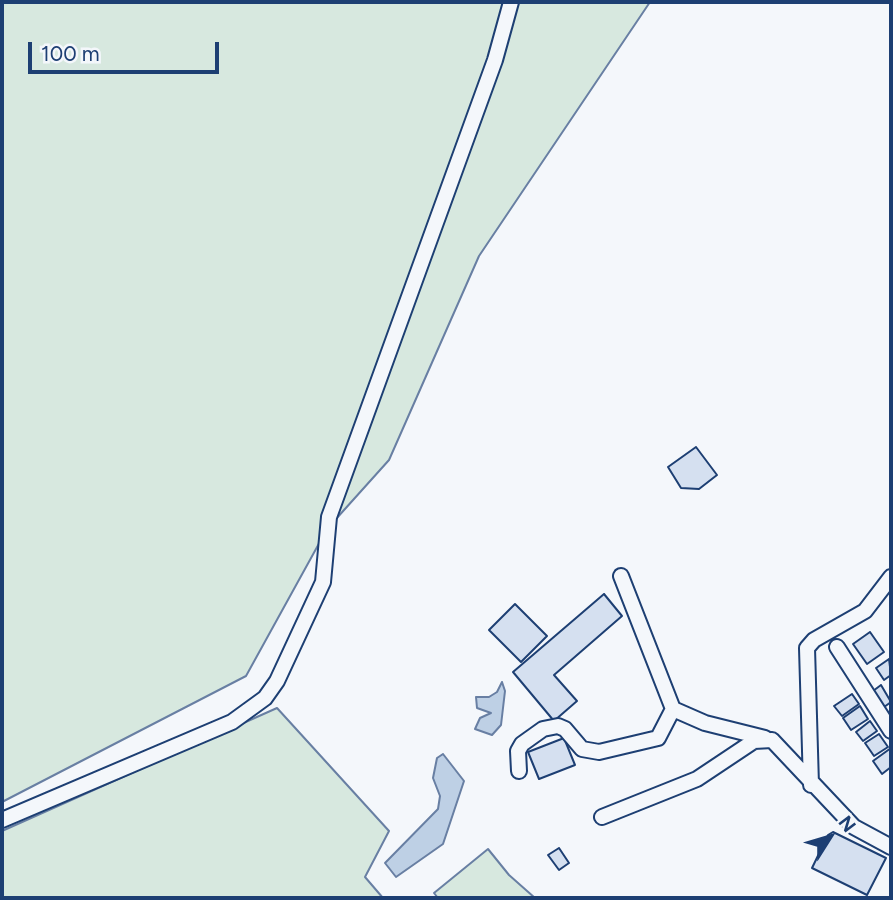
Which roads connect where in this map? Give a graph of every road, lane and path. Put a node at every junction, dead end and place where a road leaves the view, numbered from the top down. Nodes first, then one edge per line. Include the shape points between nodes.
1 (511, 2) edge
2 (621, 576) dead end
3 (891, 577) edge
4 (837, 647) dead end
5 (673, 709) junction
6 (891, 731) edge
7 (772, 740) junction
8 (519, 771) dead end
9 (811, 785) junction
10 (602, 817) dead end
11 (2, 820) edge
12 (891, 847) edge

1 - 11 street via 490,73 329,517 323,582 277,681 265,698 232,722
2 - 5 street
3 - 9 street via 865,611 807,648
4 - 6 street
5 - 7 street via 705,723
5 - 8 street via 658,738 599,752 582,749 558,726 543,729 518,751
7 - 9 street
7 - 10 street via 754,741 696,779
9 - 12 street via 853,827

